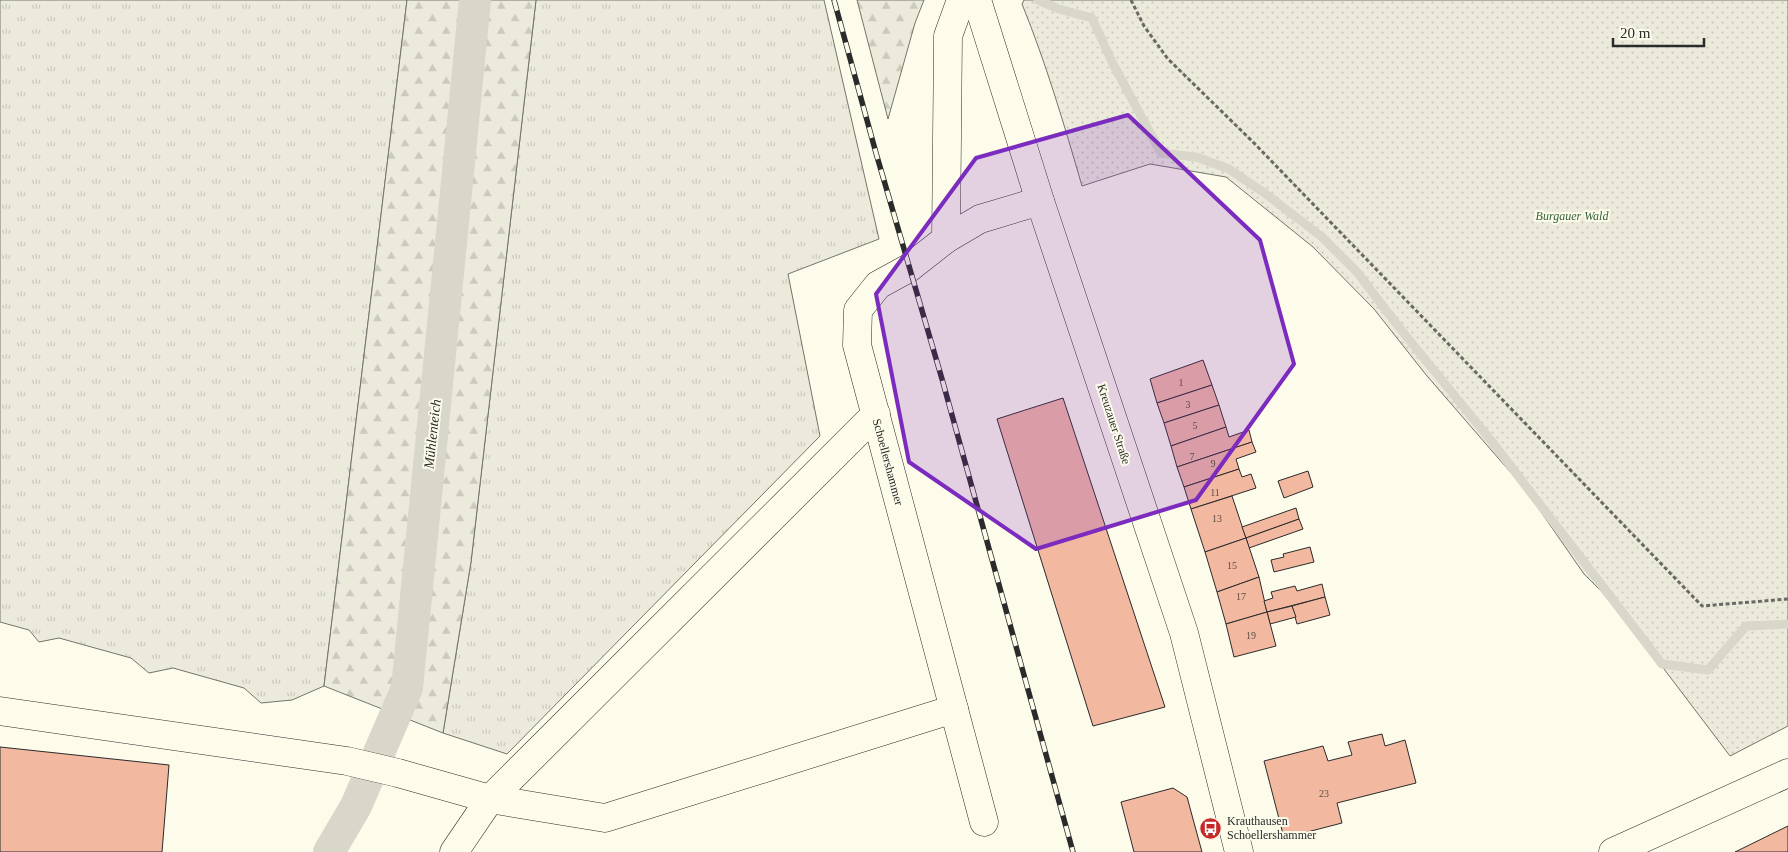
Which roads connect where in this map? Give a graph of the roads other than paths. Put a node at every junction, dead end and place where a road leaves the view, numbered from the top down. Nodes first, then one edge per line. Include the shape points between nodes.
1 (961, 0) edge
2 (977, 0) edge
3 (1040, 201) junction
4 (946, 240) junction
5 (876, 414) junction
6 (954, 710) junction
7 (0, 711) edge
8 (1788, 773) edge
9 (490, 799) junction
10 (984, 822) dead end
11 (454, 852) edge
12 (1239, 852) edge
13 (1613, 852) edge

1 - 4 main road via 948,36
2 - 3 main road, Kreuzauer Straße
3 - 4 main road, Schoellershammer via 980,219
3 - 12 main road, Kreuzauer Straße via 1184,633
4 - 5 main road, Schoellershammer via 909,268 878,285 858,310 857,345
5 - 6 main road, Schoellershammer
5 - 9 main road
6 - 9 main road via 605,818
6 - 10 main road, Schoellershammer
7 - 9 main road via 347,761
8 - 13 main road
9 - 11 main road

